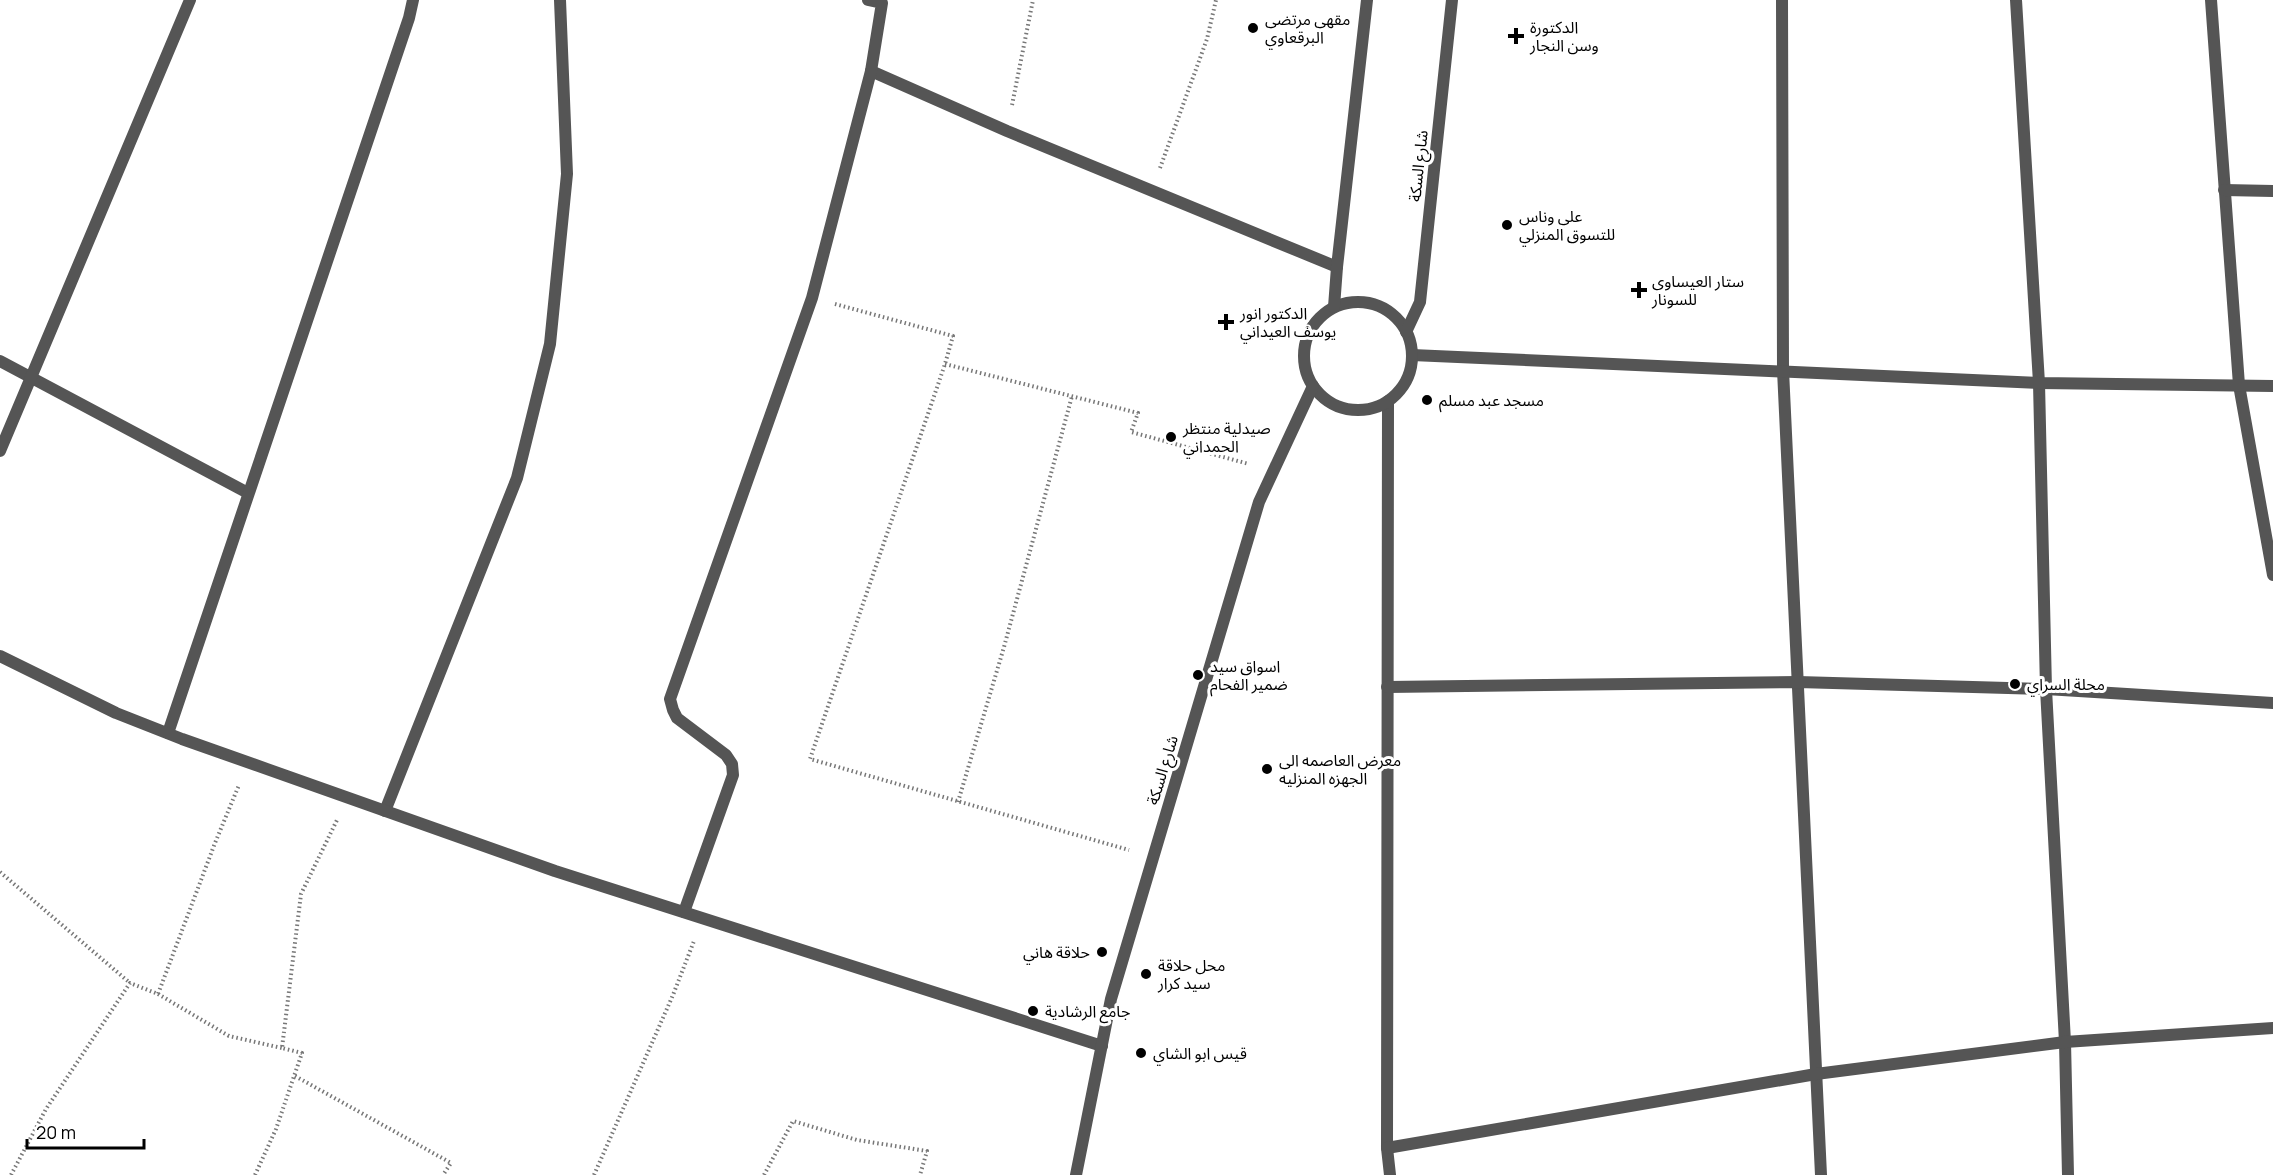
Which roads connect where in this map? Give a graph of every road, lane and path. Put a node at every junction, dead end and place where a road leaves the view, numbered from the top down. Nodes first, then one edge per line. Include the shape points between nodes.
1 (190, 0) edge
2 (413, 0) edge
3 (560, 0) edge
4 (868, 0) edge
5 (1033, 0) edge
6 (1216, 0) edge
7 (1367, 0) edge
8 (1452, 0) edge
9 (1782, 0) edge
10 (2016, 0) edge
11 (2211, 0) edge
12 (871, 71) junction
13 (1007, 131) junction
14 (2224, 190) junction
15 (1152, 191) junction
16 (2273, 191) edge
17 (1337, 267) junction
18 (812, 298) junction
19 (1334, 307) junction
20 (1406, 332) junction
21 (1412, 355) junction
22 (0, 361) edge
23 (945, 364) junction
24 (1783, 370) junction
25 (32, 378) junction
26 (2038, 383) junction
27 (2239, 385) junction
28 (1313, 386) junction
29 (2273, 386) edge
30 (1072, 396) junction
31 (1388, 401) junction
32 (0, 451) edge
33 (1274, 471) junction
34 (248, 493) junction
35 (2273, 575) edge
36 (0, 656) edge
37 (1798, 682) junction
38 (1387, 687) junction
39 (2046, 689) junction
40 (2273, 703) edge
41 (168, 733) junction
42 (249, 762) junction
43 (348, 797) junction
44 (958, 802) junction
45 (385, 811) junction
46 (1153, 857) junction
47 (0, 872) edge
48 (684, 912) junction
49 (703, 918) junction
50 (130, 983) junction
51 (158, 994) junction
52 (2273, 1028) edge
53 (2065, 1042) junction
54 (1101, 1046) junction
55 (282, 1048) junction
56 (1816, 1074) junction
57 (295, 1076) junction
58 (1387, 1148) junction
59 (11, 1175) edge
60 (255, 1175) edge
61 (442, 1175) edge
62 (594, 1175) edge
63 (764, 1175) edge
64 (920, 1175) edge
65 (1076, 1175) edge
66 (1390, 1175) edge
67 (1821, 1175) edge
68 (2068, 1175) edge

1 - 25 street
2 - 34 street
3 - 45 street via 567,174 550,344 517,478
4 - 12 street via 882,3
5 - 13 path
6 - 15 path via 1207,39
7 - 17 street
8 - 20 street, شارع السكة via 1420,302
9 - 24 street
10 - 26 street
11 - 14 street
12 - 13 street
12 - 18 street
13 - 15 street
14 - 16 street
14 - 27 street
15 - 17 street
17 - 19 street
18 - 23 path via 953,336
18 - 48 street via 670,699 677,718 726,756 732,764 733,776
19 - 20 street via 1367,303 1383,308
19 - 28 street via 1308,333 1305,370
20 - 21 street
21 - 24 street
21 - 31 street via 1401,389
22 - 25 street
23 - 30 path
23 - 44 path via 810,759
24 - 26 street
24 - 37 street
25 - 32 street
25 - 34 street
26 - 27 street
26 - 39 street
27 - 29 street
27 - 35 street
28 - 31 street via 1324,399 1339,407 1373,408
28 - 33 street, شارع السكة
30 - 33 path via 1138,413 1131,432
30 - 44 path
31 - 38 street
33 - 46 street, شارع السكة via 1259,502
34 - 41 street
36 - 41 street via 116,713
37 - 38 street
37 - 39 street
37 - 56 street
38 - 58 street
39 - 40 street
39 - 53 street
41 - 42 street
42 - 43 street
42 - 51 path
43 - 45 street
43 - 55 path via 301,894
44 - 46 path
45 - 48 street
46 - 54 street, شارع السكة
47 - 50 path
48 - 49 street
49 - 54 street
49 - 62 path
50 - 51 path
50 - 59 path via 46,1109
51 - 55 path via 230,1036
52 - 53 street
53 - 56 street
53 - 68 street
54 - 65 street, شارع السكة
55 - 57 path via 302,1053
56 - 58 street
56 - 67 street
57 - 60 path
57 - 61 path via 451,1162
58 - 66 street
63 - 64 path via 793,1121 857,1140 927,1151

